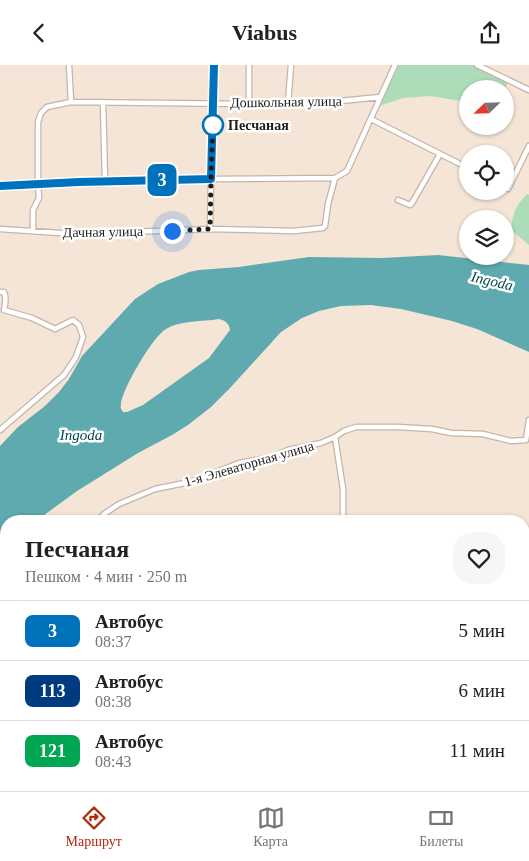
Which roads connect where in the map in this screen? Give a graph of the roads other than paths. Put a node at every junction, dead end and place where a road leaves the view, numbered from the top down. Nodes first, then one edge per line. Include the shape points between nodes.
1 (69, 65) edge
2 (214, 65) edge
3 (249, 65) edge
4 (291, 65) edge
5 (395, 65) edge
6 (477, 65) edge
7 (529, 90) edge
8 (380, 97) junction
9 (71, 102) junction
10 (103, 103) junction
11 (214, 103) junction
12 (249, 103) junction
13 (288, 103) junction
14 (371, 119) junction
15 (529, 146) edge
16 (440, 154) junction
17 (459, 164) edge
18 (514, 175) edge
19 (335, 178) junction
20 (211, 179) junction
21 (105, 181) junction
22 (38, 184) junction
23 (0, 186) edge
24 (398, 200) dead end
25 (0, 229) edge
26 (210, 229) junction
27 (33, 231) junction
28 (0, 292) edge
29 (2, 312) edge
30 (529, 420) edge
31 (0, 430) edge
32 (335, 437) junction
33 (103, 515) edge
34 (343, 515) edge

1 - 9 street
2 - 11 street
3 - 12 street
4 - 13 street
5 - 8 street
6 - 7 street
8 - 13 street, Дошкольная улица
8 - 14 street
9 - 10 street, Дошкольная улица
9 - 22 street, Дошкольная улица via 47,107 41,113 38,122
10 - 11 street, Дошкольная улица
10 - 21 street
11 - 12 street, Дошкольная улица
11 - 20 street
12 - 13 street, Дошкольная улица
14 - 16 street
14 - 19 street via 347,171
15 - 18 street
16 - 17 street
16 - 24 street via 412,203
19 - 20 street
19 - 26 street, Дачная улица via 323,228 294,231
20 - 21 street
20 - 26 street
21 - 22 street
22 - 23 street
22 - 27 street
25 - 27 street, Дачная улица
26 - 27 street, Дачная улица via 75,234
28 - 29 street via 4,292 6,299
29 - 31 street via 32,318 55,329 73,320 79,325 83,337 76,357 64,375
30 - 32 street, 1-я Элеваторная улица via 526,439 511,441 483,434 398,427 356,427
32 - 33 street, 1-я Элеваторная улица via 273,457 239,463 185,483 155,489 119,503
32 - 34 street via 343,489

